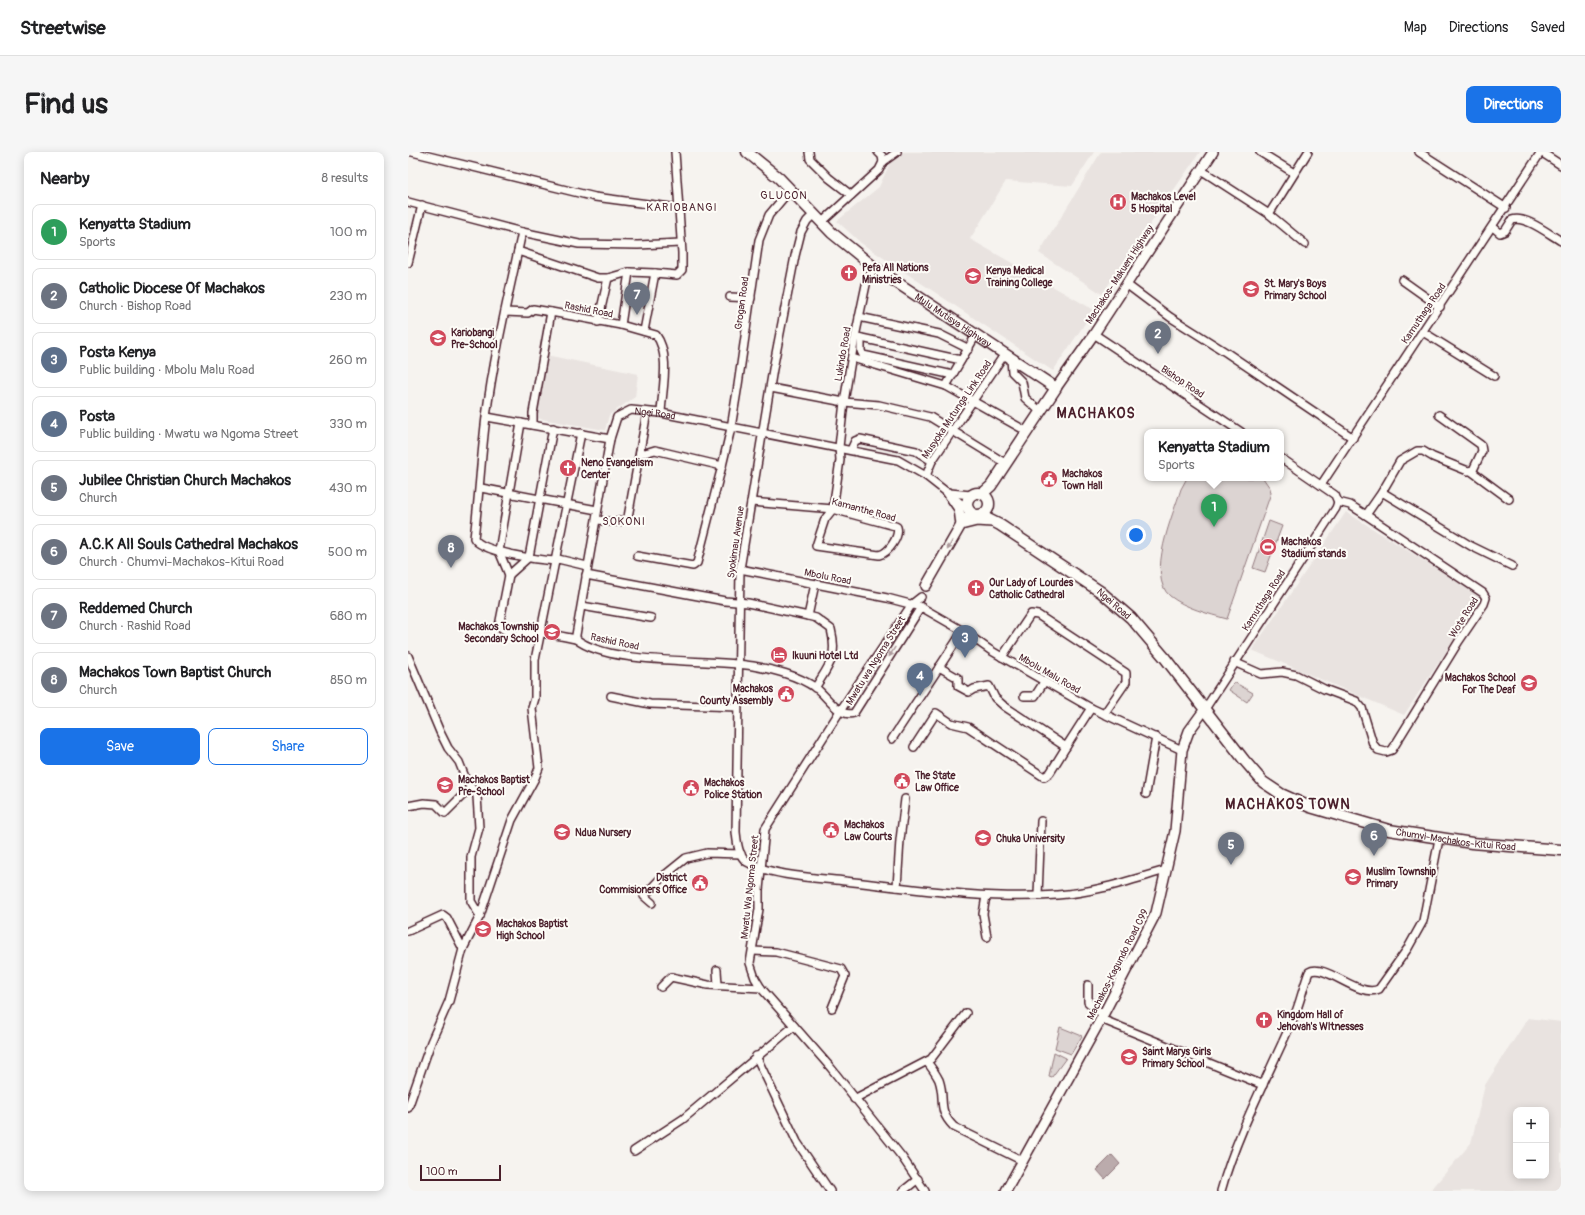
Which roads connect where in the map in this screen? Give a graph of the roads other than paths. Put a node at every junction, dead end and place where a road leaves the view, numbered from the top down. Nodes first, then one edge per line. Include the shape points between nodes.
1 (412, 152) edge
2 (675, 152) edge
3 (747, 152) edge
4 (810, 152) edge
5 (878, 152) edge
6 (897, 152) edge
7 (1214, 152) edge
8 (1260, 152) edge
9 (1308, 152) edge
10 (1419, 152) edge
11 (1541, 152) edge
12 (883, 162) junction
13 (1561, 165) edge
14 (1201, 170) junction
15 (1294, 173) junction
16 (790, 190) junction
17 (851, 195) junction
18 (408, 202) edge
19 (422, 204) junction
20 (678, 208) junction
21 (1506, 208) junction
22 (814, 214) junction
23 (1269, 214) junction
24 (821, 222) junction
25 (1493, 227) junction
26 (522, 232) junction
27 (1561, 241) edge
28 (681, 243) junction
29 (1305, 244) dead end
30 (518, 251) junction
31 (408, 263) edge
32 (875, 268) junction
33 (629, 272) junction
34 (655, 273) junction
35 (608, 278) junction
36 (1402, 280) dead end
37 (1126, 284) junction
38 (730, 297) dead end
39 (751, 298) junction
40 (1440, 307) junction
41 (505, 312) junction
42 (551, 312) junction
43 (859, 317) junction
44 (598, 322) junction
45 (621, 326) junction
46 (644, 331) junction
47 (1423, 332) junction
48 (1094, 334) junction
49 (976, 335) junction
50 (858, 338) junction
51 (969, 348) junction
52 (1008, 357) junction
53 (852, 358) junction
54 (961, 360) junction
55 (953, 375) junction
56 (1494, 376) dead end
57 (946, 386) junction
58 (771, 388) junction
59 (1056, 388) junction
60 (973, 401) junction
61 (844, 402) junction
62 (647, 412) junction
63 (1041, 412) junction
64 (661, 413) junction
65 (1439, 415) dead end
66 (486, 417) junction
67 (521, 423) junction
68 (533, 424) junction
69 (553, 428) junction
70 (731, 428) junction
71 (1236, 429) edge
72 (952, 430) junction
73 (1028, 432) junction
74 (581, 433) junction
75 (763, 434) junction
76 (610, 438) junction
77 (1353, 438) junction
78 (839, 447) junction
79 (851, 450) junction
80 (640, 452) junction
81 (1284, 460) edge
82 (932, 461) junction
83 (1005, 463) junction
84 (722, 466) junction
85 (1471, 471) junction
86 (926, 476) junction
87 (1321, 485) junction
88 (481, 488) junction
89 (508, 492) junction
90 (1382, 492) junction
91 (948, 493) junction
92 (971, 495) junction
93 (986, 498) junction
94 (1509, 498) dead end
95 (539, 499) junction
96 (751, 502) junction
97 (1338, 502) junction
98 (568, 505) junction
99 (833, 509) junction
100 (597, 510) junction
101 (973, 512) junction
102 (1366, 515) junction
103 (597, 520) junction
104 (997, 524) junction
105 (961, 525) junction
106 (499, 551) junction
107 (637, 556) dead end
108 (529, 557) junction
109 (556, 561) junction
110 (587, 566) junction
111 (1512, 566) dead end
112 (740, 569) junction
113 (509, 575) junction
114 (586, 575) junction
115 (815, 584) junction
116 (926, 586) joint
117 (921, 597) junction
118 (738, 603) junction
119 (912, 604) junction
120 (582, 606) junction
121 (921, 607) junction
122 (808, 616) junction
123 (651, 618) dead end
124 (963, 631) junction
125 (540, 633) junction
126 (576, 639) junction
127 (408, 656) edge
128 (1002, 657) junction
129 (1234, 662) junction
130 (738, 663) junction
131 (938, 666) junction
132 (1044, 682) junction
133 (815, 688) junction
134 (611, 696) dead end
135 (1024, 696) dead end
136 (738, 707) junction
137 (1091, 708) junction
138 (1205, 709) junction
139 (840, 711) junction
140 (1104, 714) junction
141 (1156, 737) junction
142 (892, 739) dead end
143 (914, 747) dead end
144 (1066, 747) junction
145 (1182, 750) junction
146 (471, 787) junction
147 (1146, 794) dead end
148 (905, 799) dead end
149 (408, 806) edge
150 (1041, 821) dead end
151 (1439, 839) junction
152 (1561, 850) edge
153 (741, 854) junction
154 (762, 869) junction
155 (1166, 870) junction
156 (897, 887) junction
157 (1038, 895) junction
158 (986, 896) junction
159 (652, 903) dead end
160 (480, 916) junction
161 (408, 931) edge
162 (987, 937) dead end
163 (463, 949) junction
164 (753, 951) junction
165 (717, 970) dead end
166 (718, 985) junction
167 (1088, 985) dead end
168 (660, 986) dead end
169 (761, 988) junction
170 (832, 1008) dead end
171 (966, 1013) dead end
172 (1102, 1017) junction
173 (794, 1026) junction
174 (756, 1056) junction
175 (927, 1062) junction
176 (1263, 1085) junction
177 (854, 1099) junction
178 (408, 1108) edge
179 (634, 1152) dead end
180 (1023, 1161) junction
181 (918, 1179) junction
182 (830, 1191) edge
183 (903, 1191) edge
184 (925, 1191) edge
185 (1006, 1191) edge
186 (1221, 1191) edge

1 - 20 street via 596,197
2 - 20 street
3 - 16 highway, Mulu Mutisya Highway
4 - 17 street via 810,159
5 - 12 street
6 - 12 street
7 - 14 main road, Machakos- Makueni Highway
8 - 15 street
9 - 15 street
10 - 21 street
11 - 13 street
11 - 21 street, Kamuthaga Road
12 - 17 street via 879,170
14 - 23 street
14 - 37 main road, Machakos- Makueni Highway
15 - 23 street
16 - 22 highway, Mulu Mutisya Highway
16 - 39 street, Grogan Road via 765,222 759,240
17 - 24 street
18 - 19 street
19 - 26 street
19 - 31 street
20 - 28 street
21 - 25 street, Kamuthaga Road
22 - 24 highway, Mulu Mutisya Highway
22 - 58 street, Syokimau Avenue via 801,232 795,256
23 - 29 street
24 - 32 highway, Mulu Mutisya Highway
25 - 27 street via 1500,233 1517,218
25 - 40 street, Kamuthaga Road
26 - 28 street via 579,244
26 - 30 street
28 - 34 street via 680,273
30 - 35 street via 586,275
30 - 41 street
32 - 43 street, Lukindo Road via 866,280
32 - 49 highway, Mulu Mutisya Highway
33 - 34 street
33 - 35 street
33 - 45 street
34 - 46 street
35 - 44 street
36 - 40 street
37 - 48 main road, Machakos- Makueni Highway
37 - 77 street via 1170,317
38 - 39 street
39 - 70 street, Grogan Road
40 - 47 street, Kamuthaga Road
41 - 42 street via 528,313 533,309
41 - 66 street
42 - 44 street, Rashid Road
42 - 68 street, Rashid Road
43 - 50 street, Lukindo Road
43 - 51 street via 939,334
44 - 45 street, Rashid Road
45 - 46 street, Rashid Road
46 - 64 street, Rashid Road via 656,335 662,349 664,362
47 - 56 street
47 - 77 street, Kamuthaga Road
48 - 59 main road, Machakos- Makueni Highway
48 - 71 street, Bishop Road
49 - 51 street
49 - 52 highway, Mulu Mutisya Highway
50 - 53 street, Lukindo Road
50 - 54 street
50 - 55 street via 864,355
51 - 54 street
52 - 59 highway, Mulu Mutisya Highway
52 - 60 street, Musyoka Mutunga Link Road
52 - 63 street via 1012,372 1022,382 1025,398
53 - 57 street
53 - 61 street, Lukindo Road
54 - 55 street
55 - 57 street
57 - 60 street
58 - 61 street
58 - 75 street, Syokimau Avenue
59 - 63 highway
60 - 72 street, Musyoka Mutunga Link Road
60 - 73 street
61 - 72 street via 879,405 930,417
61 - 78 street, Lukindo Road
62 - 64 street, Ngei Road
62 - 76 street, Ngei Road via 631,410 620,415 613,425
62 - 80 street
63 - 73 highway
64 - 70 street, Ngei Road
65 - 85 street via 1481,445 1482,452
66 - 67 street
66 - 88 street
67 - 68 street
67 - 89 street
68 - 69 street
69 - 74 street
69 - 95 street
70 - 75 street, Ngei Road
70 - 84 street, Grogan Road
72 - 82 street, Musyoka Mutunga Link Road
72 - 83 street
73 - 83 highway
74 - 76 street
74 - 98 street
75 - 78 street, Ngei Road
75 - 96 street, Syokimau Avenue
76 - 100 street, Rashid Road
77 - 87 street, Kamuthaga Road
78 - 79 street, Ngei Road
78 - 99 street via 840,460
79 - 82 street via 855,441 860,439 916,451
79 - 86 street, Ngei Road via 898,460
80 - 84 street via 655,450
80 - 103 street via 628,517 618,523
81 - 87 street
82 - 86 street, Musyoka Mutunga Link Road
83 - 93 highway
84 - 107 street, Grogan Road via 697,563 693,566
85 - 90 street via 1419,450 1400,461
85 - 94 street
86 - 91 street, Ngei Road
87 - 97 street via 1335,495
88 - 89 street
88 - 106 street via 474,538 478,544
89 - 95 street
89 - 106 street
90 - 102 street
90 - 111 street via 1471,546
91 - 92 street
91 - 101 street, Ngei Road
91 - 105 main road via 959,509
92 - 93 highway
92 - 101 highway via 967,501
93 - 101 highway via 988,509
93 - 104 highway
95 - 98 street
95 - 108 street
96 - 99 street, Kamanthe Road
96 - 112 street, Syokimau Avenue
97 - 102 street, Wote Road via 1350,505
97 - 129 street, Kamuthaga Road
98 - 100 street
98 - 109 street
99 - 99 street, Kamanthe Road via 897,527 898,532 893,543 885,553 879,555 816,546 825,519
100 - 103 street, Rashid Road
101 - 104 highway
101 - 105 main road
102 - 129 street, Wote Road via 1483,593 1486,598 1392,750 1384,752 1373,744 1362,708 1356,701 1296,675 1282,672 1261,674
103 - 110 street, Rashid Road
104 - 105 main road via 977,521
104 - 138 highway, Ngei Road via 1101,592 1131,618
105 -> 116 main road
106 - 108 street
106 - 113 street
108 - 109 street
108 - 113 street
109 - 110 street via 558,559
109 - 125 street
110 - 114 street, Rashid Road
112 - 115 street, Mbolu Road
112 - 118 street, Syokimau Avenue
113 - 125 street via 499,626 508,633 519,635
114 - 118 street
114 - 120 street, Rashid Road
115 - 119 street, Mbolu Road
115 - 122 street
116 - 117 street
117 - 119 street, Mwatu Wa Ngoma Street
117 - 121 street
118 - 122 street
118 - 130 street, Syokimau Avenue
119 - 121 street, Mbolu Malu Road
119 - 139 street, Mwatu Wa Ngoma Street
120 - 123 street
120 - 126 street, Rashid Road
121 - 124 street, Mbolu Malu Road
121 -> 139 street, Mwatu wa Ngoma Street via 854,712 846,714
122 - 133 street via 816,618 831,629 835,647 831,661
124 - 128 street, Mbolu Malu Road
124 - 131 street
125 - 126 street
125 - 160 street via 535,660 535,698 532,708 539,765 535,778 512,820
126 - 130 street, Rashid Road via 592,648 632,656
127 - 146 street via 440,732
128 - 132 street, Mbolu Malu Road
128 - 140 street via 1031,614 1038,615 1126,673 1126,682
129 - 138 street, Kamuthaga Road
130 - 133 street, Rashid Road via 781,671
130 - 136 street, Syokimau Avenue
131 - 142 street
131 - 144 street via 958,678 958,686 969,692 989,686 995,698 1004,706
132 - 135 street via 1035,696
132 - 137 street, Mbolu Malu Road
133 - 139 street, Rashid Road
134 - 136 street via 650,704
136 - 153 street, Syokimau Avenue via 736,832
137 - 140 street, Mbolu Malu Road
137 - 144 street
138 - 145 main road, Machakos-Kagundo Road C99 via 1189,731
138 - 151 highway, Chumvi-Machakos-Kitui Road via 1253,771 1263,782 1281,794 1310,807 1365,824
139 - 154 street, Mwatu Wa Ngoma Street via 765,829
140 - 141 street, Mbolu Malu Road
141 - 145 street, Mbolu Malu Road
141 - 147 street
143 - 144 street via 936,713 951,723 968,727 1044,777 1050,774
145 - 155 main road, Machakos-Kagundo Road C99 via 1176,818
146 - 149 street via 445,813 436,804
146 - 160 street via 478,801 479,828 471,857 471,901
148 - 156 street
150 - 157 street
151 - 152 highway, Chumvi-Machakos-Kitui Road
151 - 176 street via 1423,921 1408,948 1379,989 1365,990 1319,971 1310,971 1294,1017
153 - 154 street via 746,861
153 - 159 street via 707,853 686,858 644,896
154 - 156 street via 804,877
154 - 164 street, Mwatu Wa Ngoma Street
155 - 157 street via 1077,893
155 - 172 main road, Machakos-Kagundo Road C99 via 1153,920
156 - 158 street
157 - 158 street
158 - 162 street via 983,914
160 - 163 street
161 - 163 street via 443,915
163 - 178 street via 449,1001 431,1042
164 - 169 street, Mwatu Wa Ngoma Street via 750,963
164 - 170 street via 776,952 841,969 844,976
165 - 166 street
166 - 168 street via 671,977
166 - 169 street
167 - 172 street via 1088,1002
169 - 173 street, Mwatu Wa Ngoma Street
171 - 175 street
172 - 176 street
172 - 180 main road, Machakos-Kagundo Road C99
173 - 174 street
173 - 177 street, Mwatu Wa Ngoma Street
174 - 179 street via 683,1118
174 - 182 street via 797,1142
175 - 177 street
175 - 180 street via 938,1080 947,1121 954,1127
176 - 186 street
177 - 181 street, Mwatu Wa Ngoma Street
180 - 185 main road, Machakos-Kagundo Road C99
181 - 183 street
181 - 184 street, Mwatu Wa Ngoma Street

